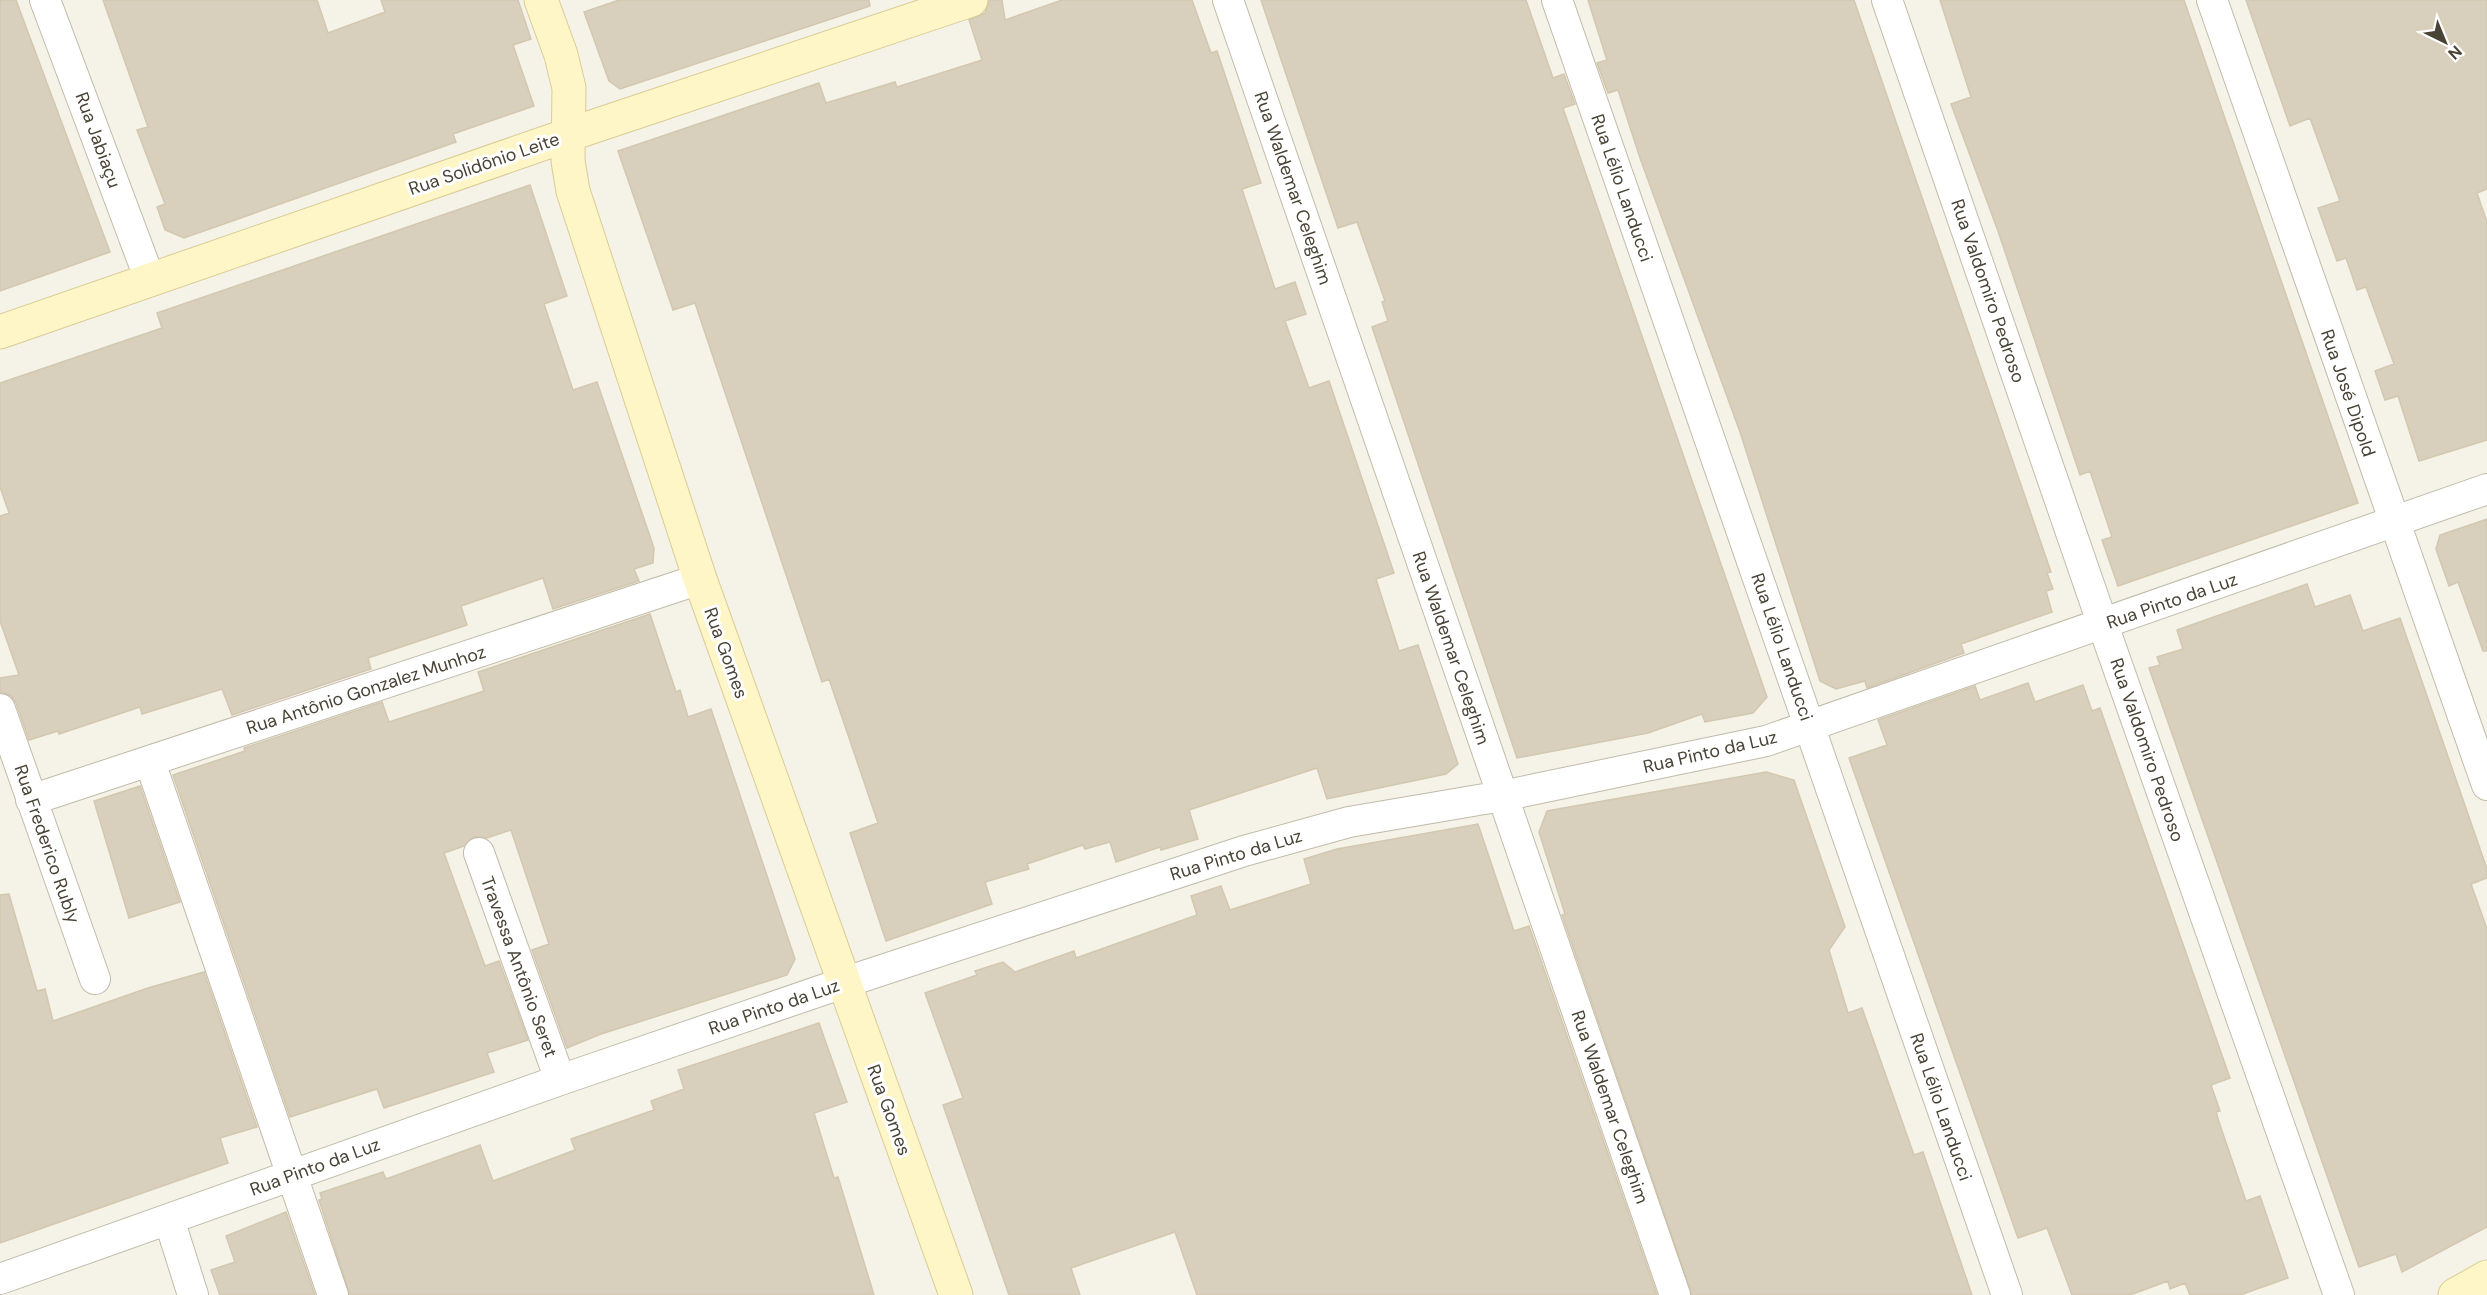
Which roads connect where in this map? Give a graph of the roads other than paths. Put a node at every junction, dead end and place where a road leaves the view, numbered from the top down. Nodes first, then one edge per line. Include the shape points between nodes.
1 (45, 0) edge
2 (541, 0) edge
3 (970, 0) edge
4 (1228, 0) edge
5 (1557, 0) edge
6 (1887, 0) edge
7 (2212, 0) edge
8 (568, 135) junction
9 (150, 280) junction
10 (0, 332) edge
11 (2487, 489) edge
12 (2393, 522) junction
13 (700, 579) junction
14 (2103, 625) junction
15 (0, 710) edge
16 (1810, 728) junction
17 (150, 762) junction
18 (2487, 785) edge
19 (1502, 796) junction
20 (31, 800) junction
21 (479, 853) dead end
22 (95, 979) dead end
23 (843, 983) junction
24 (560, 1080) junction
25 (293, 1175) junction
26 (169, 1219) junction
27 (2487, 1277) edge
28 (0, 1279) edge
29 (193, 1295) edge
30 (333, 1295) edge
31 (956, 1295) edge
32 (1675, 1295) edge
33 (2007, 1295) edge
34 (2339, 1295) edge
35 (2455, 1295) edge

1 - 9 street, Rua Jabiaçu
2 - 8 street, Rua Gomes via 569,88
3 - 8 street, Rua Solidônio Leite
4 - 19 street, Rua Waldemar Celeghim
5 - 16 street, Rua Lélio Landucci
6 - 14 street, Rua Valdomiro Pedroso
7 - 12 street, Rua José Dipold
8 - 9 street, Rua Solidônio Leite
8 - 13 street, Rua Gomes via 573,191
9 - 10 street, Rua Solidônio Leite
11 - 12 street, Rua Pinto da Luz
12 - 14 street, Rua Pinto da Luz
12 - 18 street, Rua José Dipold
13 - 17 street, Rua Antônio Gonzalez Munhoz
13 - 23 street, Rua Gomes
14 - 16 street, Rua Pinto da Luz
14 - 34 street, Rua Valdomiro Pedroso
15 - 20 street, Rua Frederico Rubly
16 - 19 street, Rua Pinto da Luz via 1766,741
16 - 33 street, Rua Lélio Landucci
17 - 20 street, Rua Antônio Gonzalez Munhoz
17 - 25 street
19 - 23 street, Rua Pinto da Luz via 1349,822 1244,850
19 - 32 street, Rua Waldemar Celeghim
20 - 22 street, Rua Frederico Rubly
21 - 24 street, Travessa Antônio Seret
23 - 24 street, Rua Pinto da Luz
23 - 31 street, Rua Gomes
24 - 25 street, Rua Pinto da Luz
25 - 26 street, Rua Pinto da Luz
25 - 30 street
26 - 28 street, Rua Pinto da Luz
26 - 29 street
27 - 35 street

